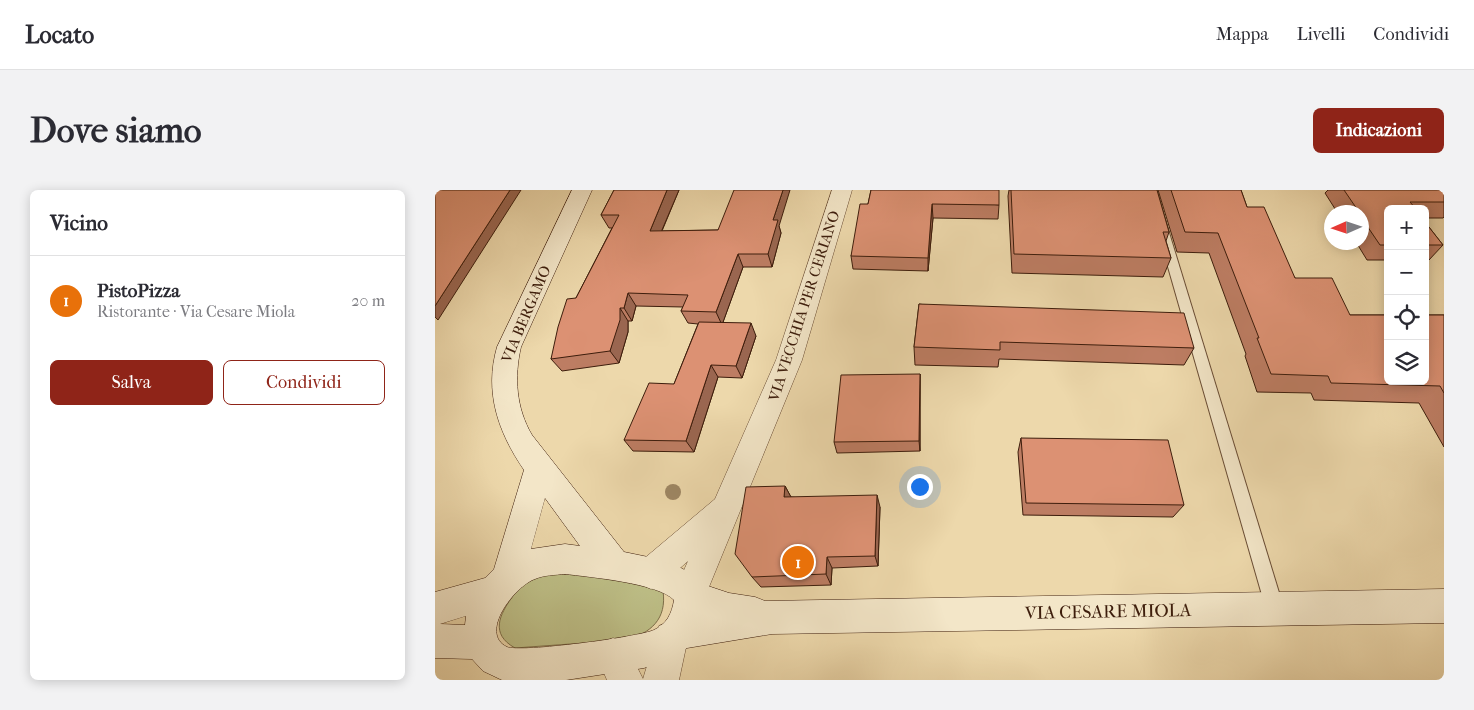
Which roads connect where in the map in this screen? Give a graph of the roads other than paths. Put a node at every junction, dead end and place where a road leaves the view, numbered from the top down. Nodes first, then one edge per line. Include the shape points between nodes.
1 (582, 190) edge
2 (842, 190) edge
3 (1151, 190) edge
4 (539, 467) junction
5 (728, 504) junction
6 (615, 566) junction
7 (651, 573) junction
8 (501, 584) junction
9 (690, 595) junction
10 (1444, 606) edge
11 (435, 609) edge
12 (1275, 609) junction
13 (772, 617) junction
14 (675, 636) junction
15 (435, 641) edge
16 (482, 642) junction
17 (620, 667) edge
18 (661, 680) edge

1 - 4 street, VIA BERGAMO via 517,325 503,369 508,413 518,436
2 - 5 street, VIA VECCHIA PER CERIANO via 789,360
3 - 12 lane
4 - 6 street, VIA BERGAMO
4 - 8 street
5 - 7 street, VIA VECCHIA PER CERIANO
5 - 9 street, VIA VECCHIA PER CERIANO
6 - 7 street, VIA CESARE MIOLA
6 - 8 street, VIA CESARE MIOLA via 565,559 545,561 528,566
7 - 9 street, VIA CESARE MIOLA via 674,580
8 - 11 street
8 - 16 street via 483,617
9 - 13 street, VIA CESARE MIOLA via 729,610
9 - 14 street, VIA VECCHIA PER CERIANO via 687,615
10 - 12 street, VIA CESARE MIOLA
12 - 13 street, VIA CESARE MIOLA
13 - 14 street, VIA CESARE MIOLA
14 - 17 street, VIA CESARE MIOLA
14 - 18 street
15 - 16 street
16 - 17 street, VIA CESARE MIOLA via 486,652 504,664

